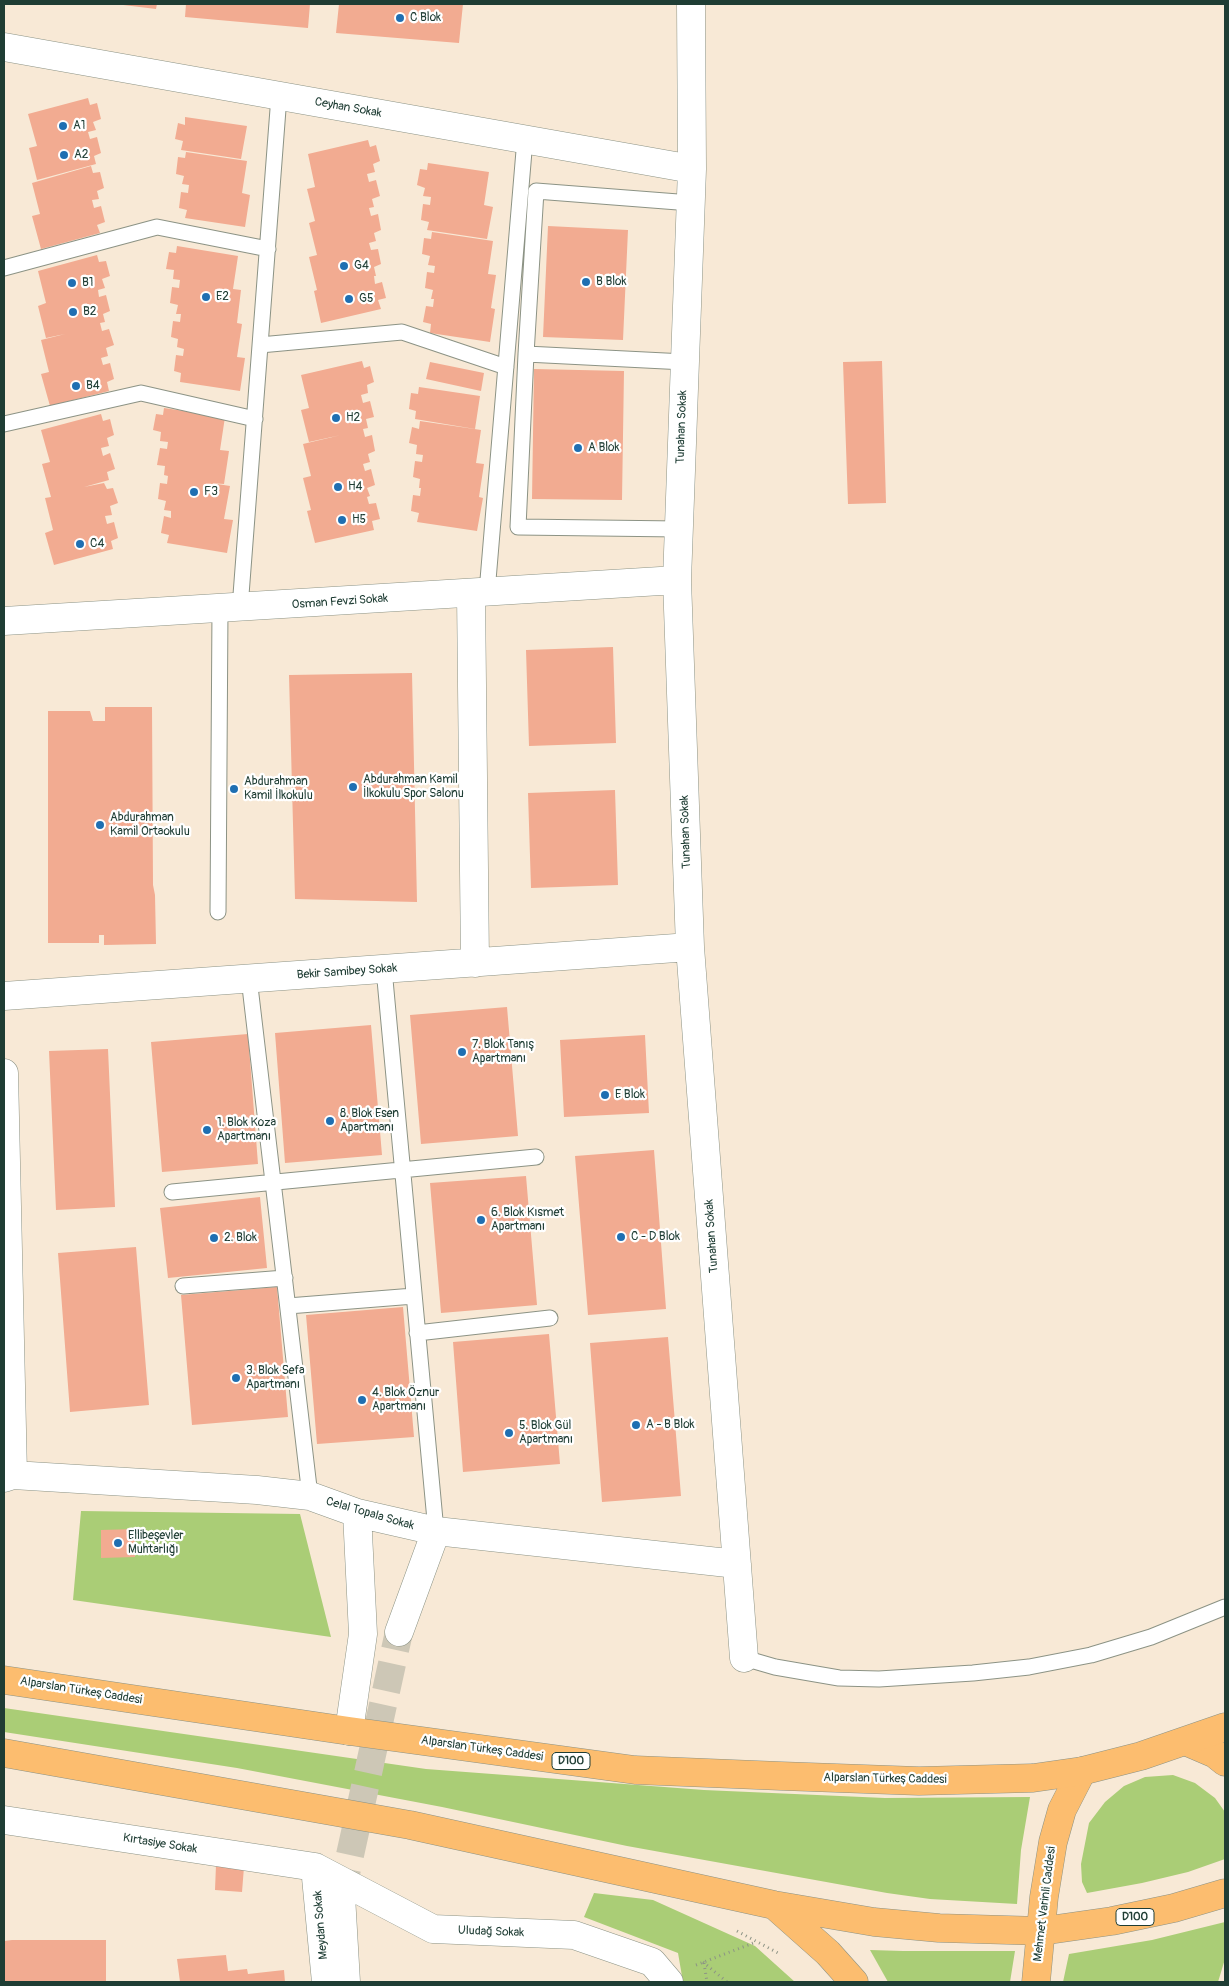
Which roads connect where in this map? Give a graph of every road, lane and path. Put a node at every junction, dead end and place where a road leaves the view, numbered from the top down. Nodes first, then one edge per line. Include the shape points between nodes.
1 (691, 4) edge
2 (4, 47) edge
3 (280, 96) junction
4 (525, 140) junction
5 (692, 169) junction
6 (691, 203) junction
7 (268, 249) junction
8 (4, 268) edge
9 (260, 345) junction
10 (526, 354) junction
11 (685, 362) junction
12 (506, 367) junction
13 (254, 419) junction
14 (4, 424) edge
15 (678, 529) junction
16 (677, 580) junction
17 (479, 593) junction
18 (230, 608) junction
19 (4, 620) edge
20 (218, 912) dead end
21 (690, 947) junction
22 (475, 963) junction
23 (384, 969) junction
24 (249, 978) junction
25 (4, 996) edge
26 (4, 1073) edge
27 (536, 1157) dead end
28 (402, 1170) junction
29 (273, 1182) junction
30 (172, 1192) dead end
31 (6, 1240) edge
32 (285, 1278) junction
33 (183, 1286) dead end
34 (414, 1296) junction
35 (288, 1306) junction
36 (550, 1318) dead end
37 (417, 1333) junction
38 (8, 1476) edge
39 (310, 1496) junction
40 (357, 1513) junction
41 (436, 1531) junction
42 (737, 1564) junction
43 (1225, 1608) edge
44 (399, 1632) tunnel mouth
45 (744, 1658) joint
46 (4, 1680) edge
47 (1225, 1727) edge
48 (349, 1731) junction
49 (1186, 1742) junction
50 (4, 1753) edge
51 (1225, 1762) edge
52 (1082, 1771) junction
53 (4, 1820) edge
54 (315, 1867) junction
55 (1225, 1893) edge
56 (341, 1896) tunnel mouth
57 (774, 1905) junction
58 (1042, 1931) junction
59 (756, 1942) dead end
60 (704, 1962) junction
61 (667, 1979) edge
62 (326, 1982) edge
63 (346, 1982) edge
64 (706, 1982) edge
65 (727, 1982) edge
66 (854, 1982) edge
67 (1036, 1982) edge

1 - 5 street, Tunahan Sokak
2 - 3 street, Ceyhan Sokak
3 - 4 street, Ceyhan Sokak
3 - 7 lane
4 - 5 street, Ceyhan Sokak
4 - 12 lane
5 - 6 street, Tunahan Sokak
6 - 10 lane via 536,191
6 - 11 street, Tunahan Sokak
7 - 8 lane via 156,227
7 - 9 lane
9 - 12 lane via 402,332
9 - 13 lane
10 - 11 lane
10 - 15 lane via 518,527
11 - 15 street, Tunahan Sokak
12 - 17 lane
13 - 14 lane via 141,394
13 - 18 lane
15 - 16 street, Tunahan Sokak
16 - 17 street, Osman Fevzi Sokak
16 - 21 street, Tunahan Sokak
17 - 18 street, Osman Fevzi Sokak
17 - 22 street
18 - 19 street, Osman Fevzi Sokak
18 - 20 lane
21 - 22 street, Bekir Samibey Sokak
21 - 42 street, Tunahan Sokak
22 - 23 street, Bekir Samibey Sokak
23 - 24 street, Bekir Samibey Sokak
23 - 28 lane
24 - 25 street, Bekir Samibey Sokak
24 - 29 lane
26 - 31 street
27 - 28 lane
28 - 29 lane
28 - 34 lane
29 - 30 lane
29 - 32 lane
31 - 38 street
32 - 33 lane
32 - 35 lane
34 - 35 lane
34 - 37 lane
35 - 39 lane
36 - 37 lane
37 - 41 lane
38 - 39 street, Celal Topala Sokak
39 - 40 street, Celal Topala Sokak
40 - 41 street, Celal Topala Sokak
40 - 48 street via 363,1634
41 - 42 street, Celal Topala Sokak
41 - 44 street
42 - 45 street, Tunahan Sokak
43 - 45 lane via 1151,1637 1091,1655 1029,1667 973,1673 839,1678
46 - 48 main road, Alparslan Türkeş Caddesi / D100
47 - 49 main road, D100
48 - 52 main road, Alparslan Türkeş Caddesi / D100 via 635,1770 919,1781 1033,1778
49 - 51 main road via 1215,1754
49 - 52 main road, Alparslan Türkeş Caddesi / D100
50 - 57 main road, D100 via 410,1825
52 - 58 main road, Mehmet Varinli Caddesi via 1062,1810 1053,1842
53 - 54 street, Kırtasiye Sokak
54 - 61 street, Uludağ Sokak via 433,1930 574,1935 652,1962
54 - 62 street, Meydan Sokak
55 - 58 main road, D100 via 1112,1921
56 - 63 street
57 - 58 main road, D100 via 874,1922 939,1928
57 - 66 main road via 828,1953
58 - 67 main road, Mehmet Varinli Caddesi
59 - 60 path
60 - 61 path
60 - 64 path
60 - 65 path

